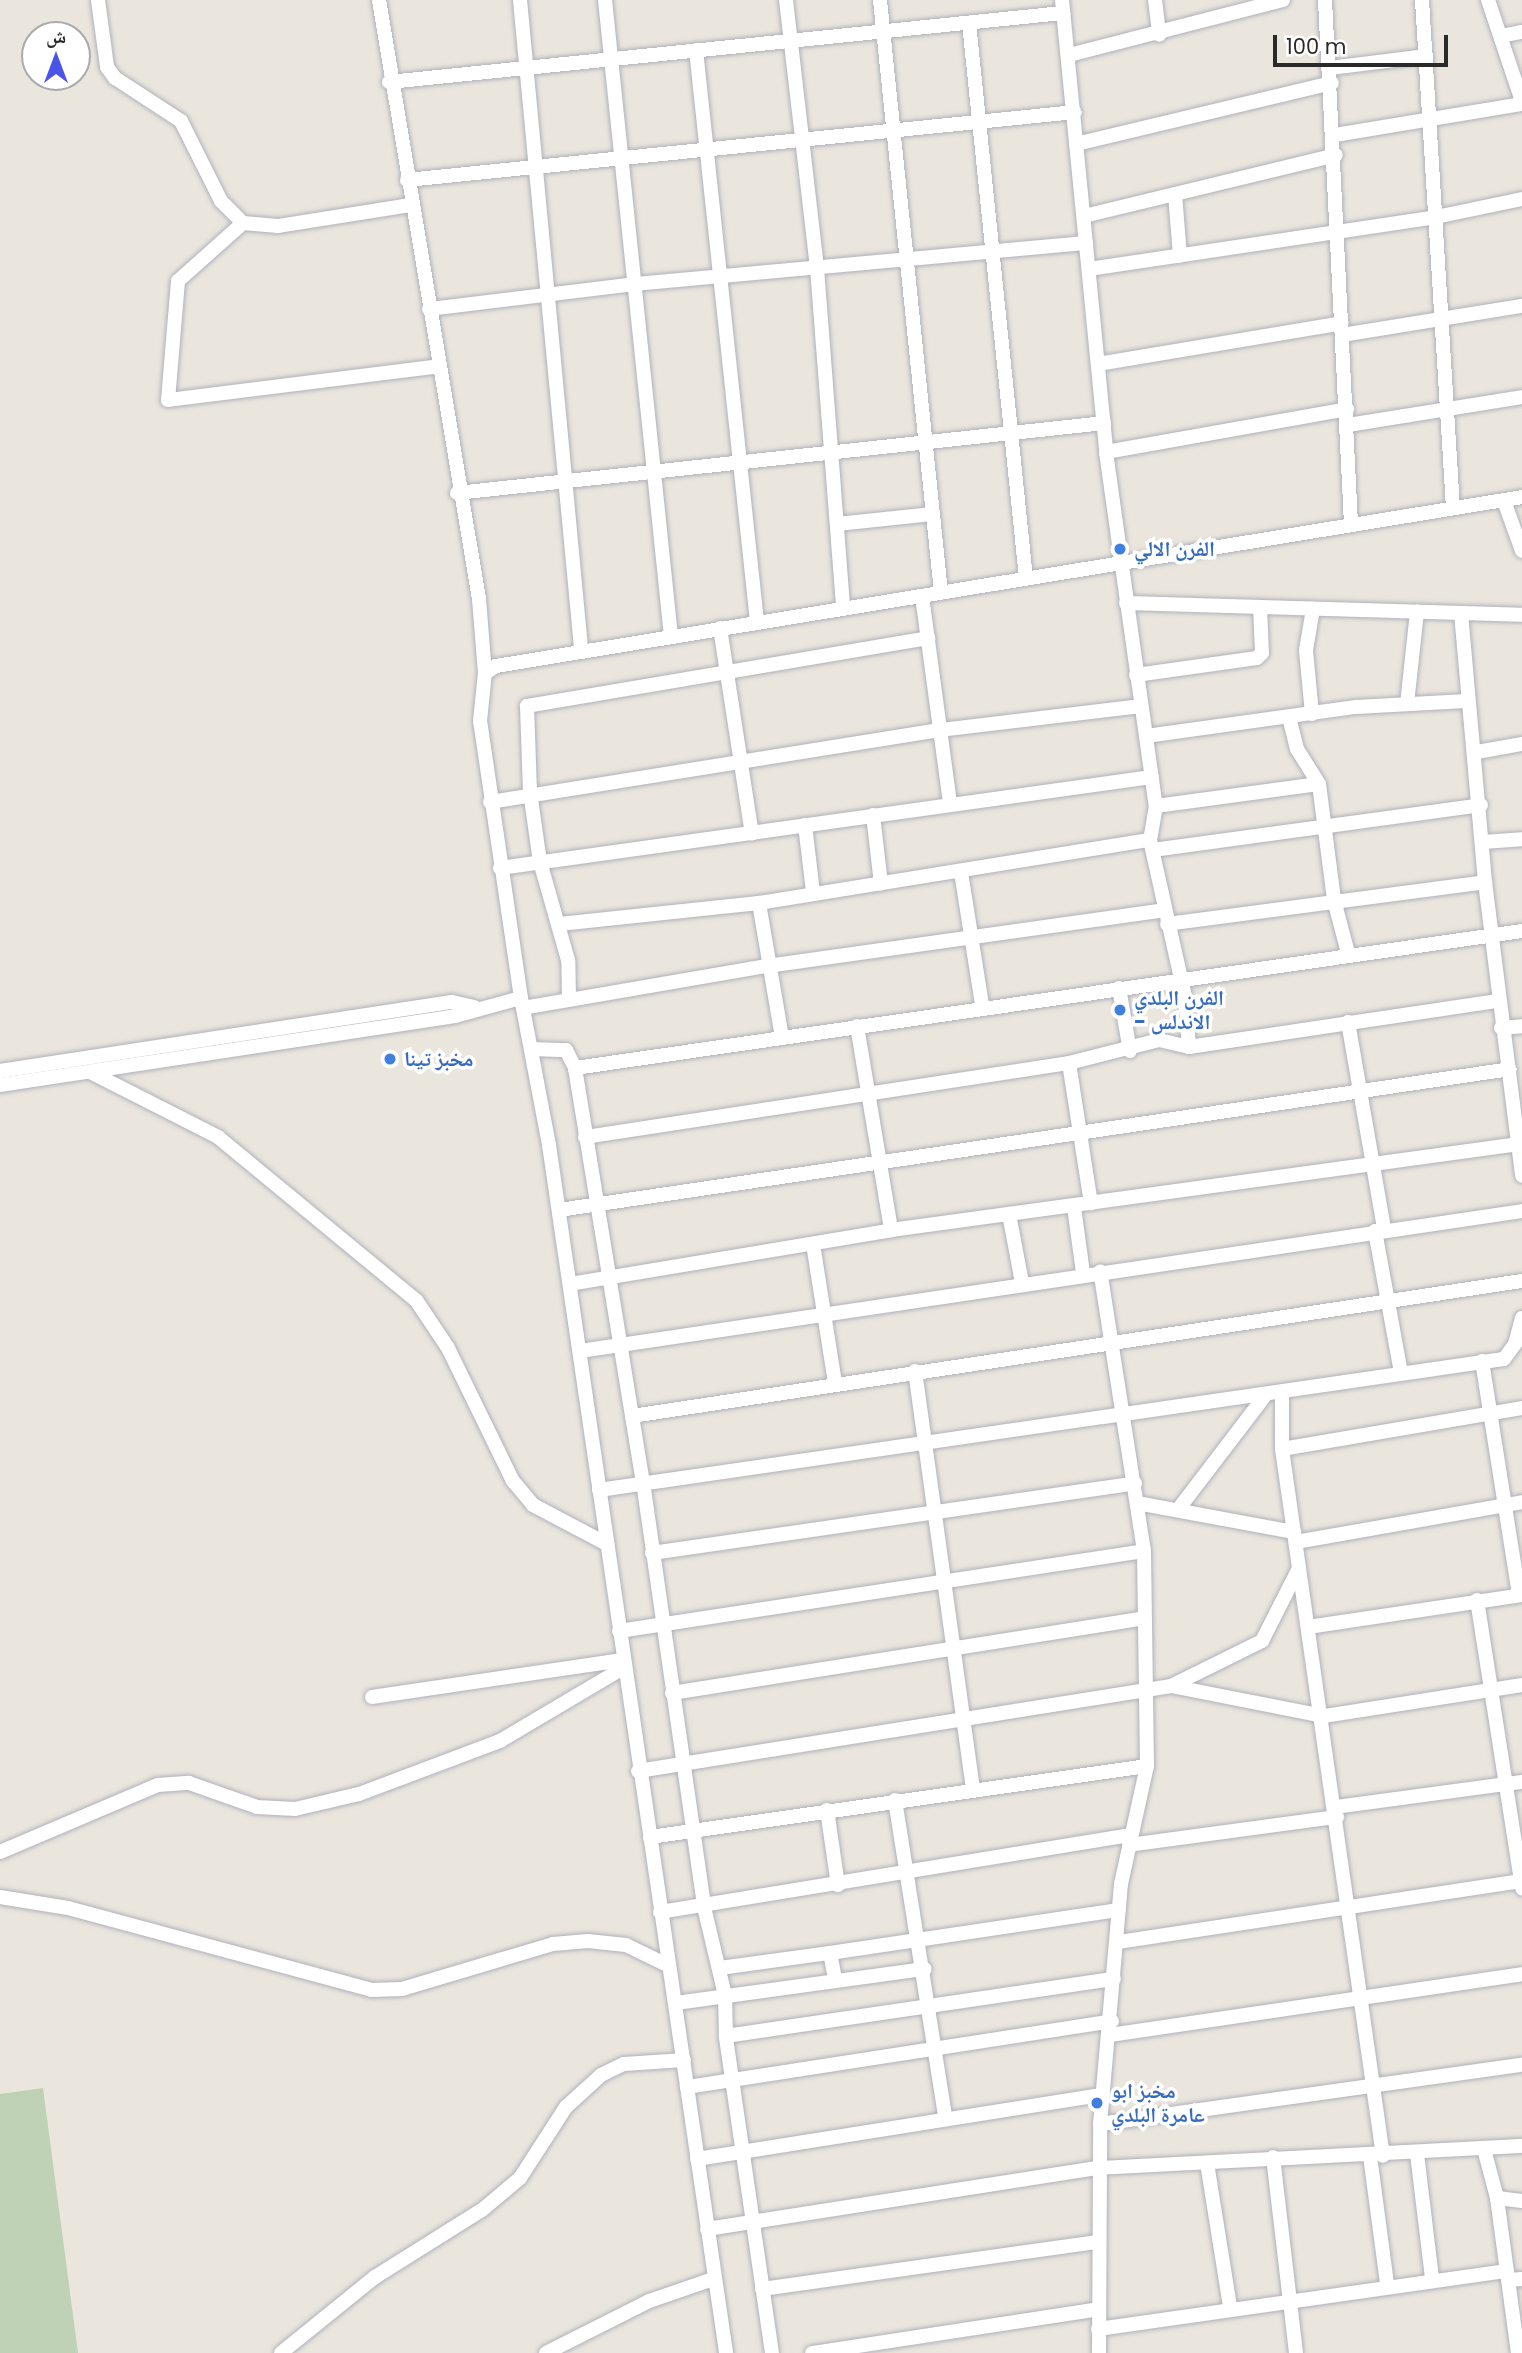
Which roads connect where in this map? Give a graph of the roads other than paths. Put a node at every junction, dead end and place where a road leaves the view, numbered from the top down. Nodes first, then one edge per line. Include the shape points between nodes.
1 (99, 0) edge
2 (379, 0) edge
3 (520, 0) edge
4 (605, 0) edge
5 (786, 0) edge
6 (880, 0) edge
7 (1155, 0) edge
8 (1283, 0) edge
9 (1325, 0) edge
10 (1422, 0) edge
11 (1488, 0) edge
12 (1244, 5) edge
13 (1062, 6) edge
14 (969, 23) junction
15 (883, 30) junction
16 (1522, 32) edge
17 (1159, 35) junction
18 (1501, 36) junction
19 (790, 40) junction
20 (696, 50) junction
21 (1069, 55) junction
22 (1426, 56) junction
23 (611, 59) junction
24 (527, 67) junction
25 (1331, 76) junction
26 (389, 82) junction
27 (1522, 102) edge
28 (1075, 112) junction
29 (979, 121) junction
30 (1430, 123) junction
31 (892, 131) junction
32 (1335, 135) junction
33 (801, 142) junction
34 (1076, 144) junction
35 (708, 151) junction
36 (1336, 155) junction
37 (622, 159) junction
38 (537, 167) junction
39 (407, 180) junction
40 (1175, 194) junction
41 (1522, 199) edge
42 (411, 205) junction
43 (1084, 216) junction
44 (1436, 217) junction
45 (243, 223) junction
46 (1338, 232) junction
47 (1086, 243) junction
48 (996, 251) junction
49 (1180, 256) junction
50 (905, 260) junction
51 (817, 268) junction
52 (1089, 269) junction
53 (723, 275) junction
54 (635, 284) junction
55 (551, 294) junction
56 (1522, 306) edge
57 (429, 309) junction
58 (1442, 320) junction
59 (1342, 329) junction
60 (1098, 364) junction
61 (439, 366) junction
62 (1522, 397) edge
63 (1347, 409) junction
64 (1448, 411) junction
65 (1104, 422) junction
66 (1348, 425) junction
67 (1013, 434) junction
68 (925, 444) junction
69 (832, 451) junction
70 (1106, 452) junction
71 (744, 459) junction
72 (654, 469) junction
73 (565, 477) junction
74 (457, 493) junction
75 (1522, 498) edge
76 (1504, 500) junction
77 (1453, 508) junction
78 (932, 514) junction
79 (837, 524) junction
80 (1351, 525) junction
81 (1522, 551) edge
82 (1123, 563) junction
83 (1026, 578) junction
84 (941, 592) junction
85 (922, 597) junction
86 (1126, 603) junction
87 (843, 608) junction
88 (1260, 608) junction
89 (1313, 609) junction
90 (1417, 612) junction
91 (1461, 613) junction
92 (1522, 615) edge
93 (757, 622) junction
94 (720, 628) junction
95 (671, 636) junction
96 (928, 638) junction
97 (581, 648) junction
98 (727, 672) junction
99 (485, 673) junction
100 (1136, 675) junction
101 (1466, 701) junction
102 (1407, 704) junction
103 (1141, 706) junction
104 (1312, 714) junction
105 (1289, 717) junction
106 (940, 730) junction
107 (1146, 736) junction
108 (1522, 744) edge
109 (1477, 752) junction
110 (741, 762) junction
111 (1152, 777) junction
112 (1319, 784) junction
113 (530, 792) junction
114 (490, 802) junction
115 (950, 802) junction
116 (1482, 805) junction
117 (1156, 806) junction
118 (873, 815) junction
119 (1326, 824) junction
120 (805, 825) junction
121 (752, 834) junction
122 (1522, 838) edge
123 (1483, 842) junction
124 (1151, 845) junction
125 (540, 862) junction
126 (500, 869) junction
127 (961, 872) junction
128 (1485, 882) junction
129 (881, 884) junction
130 (813, 892) junction
131 (1334, 900) junction
132 (759, 903) junction
133 (1166, 917) junction
134 (558, 924) junction
135 (1522, 931) edge
136 (1491, 934) junction
137 (970, 936) junction
138 (1348, 953) junction
139 (767, 966) junction
140 (1180, 977) junction
141 (1119, 988) junction
142 (569, 999) junction
143 (1498, 1001) junction
144 (522, 1003) junction
145 (982, 1005) junction
146 (474, 1007) junction
147 (1348, 1023) junction
148 (858, 1026) junction
149 (1522, 1026) edge
150 (1502, 1028) junction
151 (782, 1038) junction
152 (1189, 1046) junction
153 (532, 1049) junction
154 (1130, 1051) junction
155 (1069, 1063) junction
156 (575, 1068) junction
157 (1510, 1069) junction
158 (0, 1071) edge
159 (90, 1072) junction
160 (0, 1085) edge
161 (1357, 1094) junction
162 (871, 1096) junction
163 (1520, 1118) edge
164 (1080, 1136) junction
165 (585, 1137) junction
166 (1519, 1144) junction
167 (1372, 1164) junction
168 (879, 1165) junction
169 (1522, 1176) edge
170 (1091, 1203) junction
171 (595, 1206) junction
172 (1074, 1207) junction
173 (559, 1210) junction
174 (1522, 1211) edge
175 (1009, 1214) junction
176 (891, 1230) junction
177 (1379, 1230) junction
178 (813, 1244) junction
179 (1100, 1271) junction
180 (1083, 1273) junction
181 (609, 1279) junction
182 (1522, 1281) edge
183 (1022, 1283) junction
184 (570, 1284) junction
185 (1390, 1300) junction
186 (823, 1313) junction
187 (1522, 1318) edge
188 (1112, 1340) junction
189 (621, 1346) junction
190 (580, 1351) junction
191 (1482, 1361) junction
192 (915, 1371) junction
193 (1401, 1372) junction
194 (835, 1383) junction
195 (1282, 1392) junction
196 (1264, 1397) junction
197 (1522, 1408) edge
198 (1122, 1411) junction
199 (1490, 1414) junction
200 (632, 1416) junction
201 (924, 1441) junction
202 (1282, 1449) junction
203 (643, 1482) junction
204 (1135, 1483) junction
205 (599, 1490) junction
206 (1522, 1502) edge
207 (1138, 1503) junction
208 (1505, 1505) junction
209 (1180, 1507) junction
210 (935, 1510) junction
211 (1295, 1537) junction
212 (607, 1544) junction
213 (1144, 1551) junction
214 (652, 1552) junction
215 (1299, 1568) junction
216 (943, 1580) junction
217 (1521, 1595) edge
218 (1477, 1600) junction
219 (1143, 1618) junction
220 (662, 1625) junction
221 (1308, 1627) junction
222 (619, 1631) junction
223 (952, 1651) junction
224 (622, 1664) junction
225 (1522, 1685) edge
226 (1171, 1686) junction
227 (1492, 1688) junction
228 (1146, 1692) junction
229 (672, 1693) junction
230 (372, 1697) dead end
231 (1324, 1716) junction
232 (962, 1717) junction
233 (684, 1764) junction
234 (1147, 1766) junction
235 (638, 1771) junction
236 (1515, 1783) edge
237 (973, 1788) junction
238 (895, 1800) junction
239 (827, 1810) junction
240 (1336, 1812) junction
241 (693, 1832) junction
242 (650, 1837) junction
243 (1129, 1840) junction
244 (0, 1852) edge
245 (908, 1870) junction
246 (1522, 1884) edge
247 (838, 1885) junction
248 (0, 1897) edge
249 (1349, 1905) junction
250 (704, 1907) junction
251 (1119, 1910) junction
252 (660, 1912) junction
253 (921, 1939) junction
254 (1118, 1942) junction
255 (830, 1953) junction
256 (669, 1966) junction
257 (720, 1968) junction
258 (925, 1969) junction
259 (1522, 1974) edge
260 (835, 1979) junction
261 (1114, 1979) junction
262 (724, 1995) junction
263 (1363, 2000) junction
264 (676, 2003) junction
265 (927, 2003) junction
266 (1111, 2028) junction
267 (726, 2036) junction
268 (934, 2051) junction
269 (684, 2060) junction
270 (1522, 2065) edge
271 (733, 2082) junction
272 (1376, 2083) junction
273 (687, 2087) junction
274 (1103, 2095) junction
275 (945, 2118) junction
276 (1100, 2124) junction
277 (1522, 2146) edge
278 (1483, 2149) junction
279 (741, 2153) junction
280 (1418, 2154) junction
281 (1377, 2156) junction
282 (1273, 2157) junction
283 (697, 2159) junction
284 (1207, 2163) junction
285 (1098, 2168) junction
286 (1497, 2198) junction
287 (1522, 2201) edge
288 (752, 2224) junction
289 (707, 2229) junction
290 (1098, 2242) junction
291 (1512, 2277) edge
292 (1432, 2278) junction
293 (713, 2279) junction
294 (1387, 2284) junction
295 (762, 2289) junction
296 (1287, 2299) junction
297 (1230, 2307) junction
298 (1098, 2309) junction
299 (1098, 2329) junction
300 (281, 2353) edge
301 (546, 2353) edge
302 (726, 2353) edge
303 (772, 2353) edge
304 (812, 2353) edge
305 (1099, 2353) edge
306 (1296, 2353) edge
307 (1518, 2353) edge

1 - 45 street via 107,67 181,121 220,201
2 - 26 street
3 - 24 street
4 - 23 street
5 - 19 street
6 - 15 street
7 - 17 street
8 - 12 street
9 - 25 street
10 - 22 street
11 - 18 street
12 - 17 street
13 - 14 street
13 - 21 street
14 - 15 street
14 - 29 street
15 - 19 street
15 - 31 street
16 - 18 street
17 - 21 street
18 - 27 street
19 - 20 street
19 - 33 street
20 - 23 street
20 - 35 street
21 - 28 street
22 - 25 street
22 - 30 street
23 - 24 street
23 - 37 street
24 - 26 street
24 - 38 street
25 - 32 street
25 - 34 street
26 - 39 street
27 - 30 street
28 - 29 street
28 - 34 street
29 - 31 street
29 - 48 street
30 - 32 street
30 - 44 street
31 - 33 street
31 - 50 street
32 - 36 street
33 - 35 street
33 - 51 street
34 - 43 street
35 - 37 street
35 - 53 street
36 - 40 street
36 - 46 street
37 - 38 street
37 - 54 street
38 - 39 street
38 - 55 street
39 - 42 street
40 - 43 street
40 - 49 street
41 - 44 street
42 - 45 street via 278,226
42 - 57 street
43 - 47 street
44 - 46 street
44 - 58 street
45 - 61 street via 178,281 168,400
46 - 49 street
46 - 59 street
47 - 48 street
47 - 52 street
48 - 50 street
48 - 67 street
49 - 52 street
50 - 51 street
50 - 68 street
51 - 53 street
51 - 69 street
52 - 60 street
53 - 54 street
53 - 71 street
54 - 55 street
54 - 72 street
55 - 57 street
55 - 73 street
56 - 58 street
57 - 61 street
58 - 59 street
58 - 64 street
59 - 60 street
59 - 63 street
60 - 65 street
61 - 74 street
62 - 64 street
63 - 66 street
63 - 70 street
64 - 66 street
64 - 77 street
65 - 67 street
65 - 70 street
66 - 80 street
67 - 68 street
67 - 83 street
68 - 69 street
68 - 78 street
69 - 71 street
69 - 79 street
70 - 82 street
71 - 72 street
71 - 93 street
72 - 73 street
72 - 95 street
73 - 74 street
73 - 97 street
74 - 99 street via 479,599
75 - 76 street
76 - 77 street
76 - 81 street
77 - 80 street
78 - 79 street
78 - 84 street
79 - 87 street
80 - 82 street
82 - 83 street
82 - 86 street
83 - 84 street
84 - 85 street
85 - 87 street
85 - 96 street
86 - 88 street
86 - 100 street
87 - 93 street
88 - 89 street
88 - 100 street via 1262,653 1257,658
89 - 90 street
89 - 104 street via 1306,650
90 - 91 street
90 - 102 street
91 - 92 street
91 - 101 street
93 - 94 street
94 - 95 street
94 - 98 street
95 - 97 street
96 - 98 street
96 - 106 street
97 - 99 street via 509,662
98 - 110 street
98 - 113 street via 534,701 525,714
99 - 114 street via 480,721
100 - 103 street
101 - 102 street
101 - 109 street
102 - 104 street
103 - 106 street
103 - 107 street
104 - 105 street
105 - 107 street
105 - 112 street via 1297,748
106 - 110 street
106 - 115 street
107 - 111 street
108 - 109 street
109 - 116 street
110 - 113 street
110 - 121 street
111 - 115 street
111 - 117 street
112 - 117 street
112 - 119 street
113 - 114 street
113 - 125 street
114 - 126 street
115 - 118 street
116 - 119 street
116 - 123 street
117 - 124 street
118 - 120 street
118 - 129 street
119 - 124 street
119 - 131 street
120 - 121 street
120 - 130 street
121 - 125 street
122 - 123 street
123 - 128 street
124 - 127 street
124 - 133 street
125 - 126 street
125 - 134 street
126 - 144 street
127 - 129 street
127 - 137 street
128 - 131 street
128 - 136 street
129 - 130 street
130 - 132 street
131 - 133 street
131 - 138 street
132 - 134 street
132 - 139 street
133 - 137 street
133 - 140 street
134 - 142 street via 568,960
135 - 136 street
136 - 138 street
136 - 143 street
137 - 139 street
137 - 145 street
138 - 140 street
139 - 142 street
139 - 151 street
140 - 141 street
140 - 152 street
141 - 145 street
141 - 154 street
142 - 144 street
143 - 147 street
143 - 150 street
144 - 146 street
144 - 153 street
145 - 148 street
146 - 158 street via 452,1002
146 - 159 street via 455,1016
147 - 152 street
147 - 161 street
148 - 151 street
148 - 162 street
149 - 150 street
150 - 157 street
151 - 156 street
152 - 154 street via 1158,1040
153 - 156 street via 566,1050
153 - 173 street
154 - 155 street
155 - 162 street
155 - 164 street
156 - 165 street
157 - 161 street
157 - 163 street
159 - 160 street
159 - 212 street via 218,1137 416,1300 448,1348 513,1481 533,1505
161 - 164 street
161 - 167 street
162 - 165 street
162 - 168 street
163 - 166 street
164 - 168 street
164 - 170 street
165 - 171 street
166 - 167 street
166 - 169 street
167 - 170 street
167 - 177 street
168 - 171 street
168 - 176 street
170 - 172 street
171 - 173 street
171 - 181 street
172 - 175 street
172 - 180 street
173 - 184 street
174 - 177 street
175 - 176 street
175 - 183 street
176 - 178 street
177 - 179 street
177 - 185 street
178 - 181 street
178 - 186 street
179 - 180 street
179 - 188 street
180 - 183 street
181 - 184 street
181 - 189 street
182 - 185 street
183 - 186 street
184 - 190 street
185 - 188 street
185 - 193 street
186 - 189 street
186 - 194 street
187 - 191 street via 1509,1355
188 - 192 street
188 - 198 street
189 - 190 street
189 - 200 street
190 - 205 street
191 - 193 street
191 - 199 street
192 - 194 street
192 - 201 street
193 - 195 street
194 - 200 street
195 - 196 street
195 - 202 street
196 - 198 street
196 - 209 street
197 - 199 street
198 - 201 street
198 - 204 street
199 - 202 street
199 - 208 street
200 - 203 street
201 - 203 street
201 - 210 street
202 - 211 street
203 - 205 street
203 - 214 street
204 - 207 street
204 - 210 street
205 - 212 street
206 - 208 street
207 - 209 street
207 - 213 street
208 - 211 street
208 - 217 street
209 - 211 street
210 - 214 street
210 - 216 street
211 - 215 street
212 - 222 street
213 - 216 street
213 - 219 street
214 - 220 street
215 - 221 street
215 - 226 street via 1262,1641
216 - 220 street
216 - 223 street
217 - 218 street
218 - 221 street
218 - 227 street
219 - 223 street
219 - 228 street
220 - 222 street
220 - 229 street
221 - 231 street
222 - 224 street
223 - 229 street
223 - 232 street
224 - 230 street
224 - 235 street
224 - 244 street via 500,1741 359,1794 295,1809 257,1807 189,1783 158,1785
225 - 227 street
226 - 228 street
226 - 231 street
227 - 231 street
227 - 236 street
228 - 232 street
228 - 234 street
229 - 233 street
231 - 240 street
232 - 233 street
232 - 237 street
233 - 235 street
233 - 241 street
234 - 237 street
234 - 243 street
235 - 242 street
236 - 240 street
236 - 246 street
237 - 238 street
238 - 239 street
238 - 245 street
239 - 241 street
239 - 247 street
240 - 243 street
240 - 249 street
241 - 242 street
241 - 250 street
242 - 252 street
243 - 245 street
243 - 251 street
245 - 247 street
245 - 253 street
246 - 249 street
247 - 250 street
248 - 256 street via 68,1908 371,1990 402,1989 553,1944 589,1941 626,1945
249 - 254 street
249 - 263 street
250 - 252 street
250 - 257 street
251 - 253 street
251 - 254 street
252 - 256 street
253 - 255 street
253 - 258 street
254 - 261 street
255 - 257 street
255 - 260 street
256 - 264 street
257 - 262 street
258 - 260 street
258 - 265 street
259 - 263 street
260 - 262 street
261 - 265 street
261 - 266 street
262 - 264 street
262 - 267 street
263 - 266 street
263 - 272 street
264 - 269 street
265 - 267 street
265 - 268 street
266 - 268 street
266 - 274 street
267 - 271 street
268 - 271 street
268 - 275 street
269 - 273 street
269 - 300 street via 624,2064 601,2075 566,2107 520,2178 482,2210 375,2277
270 - 272 street
271 - 273 street
271 - 279 street
272 - 276 street
272 - 281 street
273 - 283 street
274 - 275 street
274 - 276 street
275 - 279 street
276 - 285 street
277 - 278 street
278 - 280 street
278 - 286 street
279 - 283 street
279 - 288 street
280 - 281 street
280 - 292 street
281 - 282 street
281 - 294 street
282 - 284 street
282 - 296 street
283 - 289 street
284 - 285 street
284 - 297 street
285 - 288 street
285 - 290 street
286 - 287 street
286 - 291 street
288 - 289 street
288 - 295 street
289 - 293 street
290 - 295 street
290 - 298 street
291 - 292 street
291 - 307 street
292 - 294 street
293 - 301 street via 649,2301
293 - 302 street
294 - 296 street
295 - 303 street
296 - 297 street
296 - 306 street
297 - 299 street
298 - 299 street
298 - 304 street
299 - 305 street

